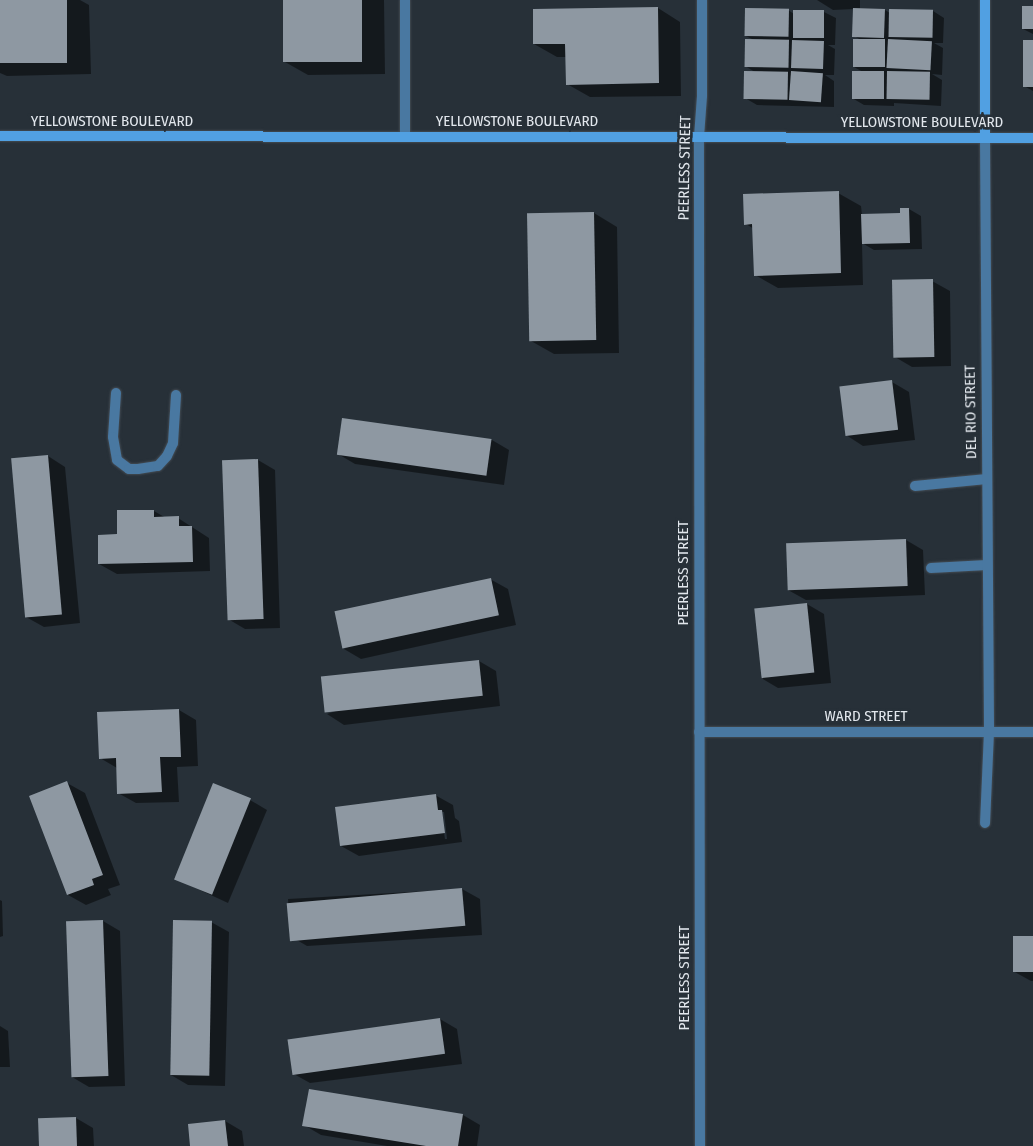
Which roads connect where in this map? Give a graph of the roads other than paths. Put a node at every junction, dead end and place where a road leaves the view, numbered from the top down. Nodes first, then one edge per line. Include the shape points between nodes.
1 (405, 0) edge
2 (702, 0) edge
3 (985, 0) edge
4 (0, 136) edge
5 (405, 137) junction
6 (699, 137) junction
7 (985, 138) junction
8 (1033, 138) edge
9 (116, 392) dead end
10 (176, 395) dead end
11 (987, 479) junction
12 (915, 486) dead end
13 (987, 565) junction
14 (931, 568) dead end
15 (700, 732) junction
16 (989, 732) junction
17 (1033, 732) edge
18 (985, 823) dead end
19 (700, 1146) edge

1 - 5 street
2 - 6 street, PEERLESS STREET
3 - 7 street, DEL RIO STREET
4 - 5 street, YELLOWSTONE BOULEVARD
5 - 6 street, YELLOWSTONE BOULEVARD
6 - 7 street, YELLOWSTONE BOULEVARD
6 - 15 street, PEERLESS STREET
7 - 8 street, YELLOWSTONE BOULEVARD
7 - 11 street, DEL RIO STREET
9 - 10 street via 113,437 117,460 129,469 158,466 167,456 175,430
11 - 12 street
11 - 13 street, DEL RIO STREET
13 - 14 street
13 - 16 street, DEL RIO STREET
15 - 16 street, WARD STREET
15 - 19 street, PEERLESS STREET
16 - 17 street, WARD STREET
16 - 18 street, DEL RIO STREET

